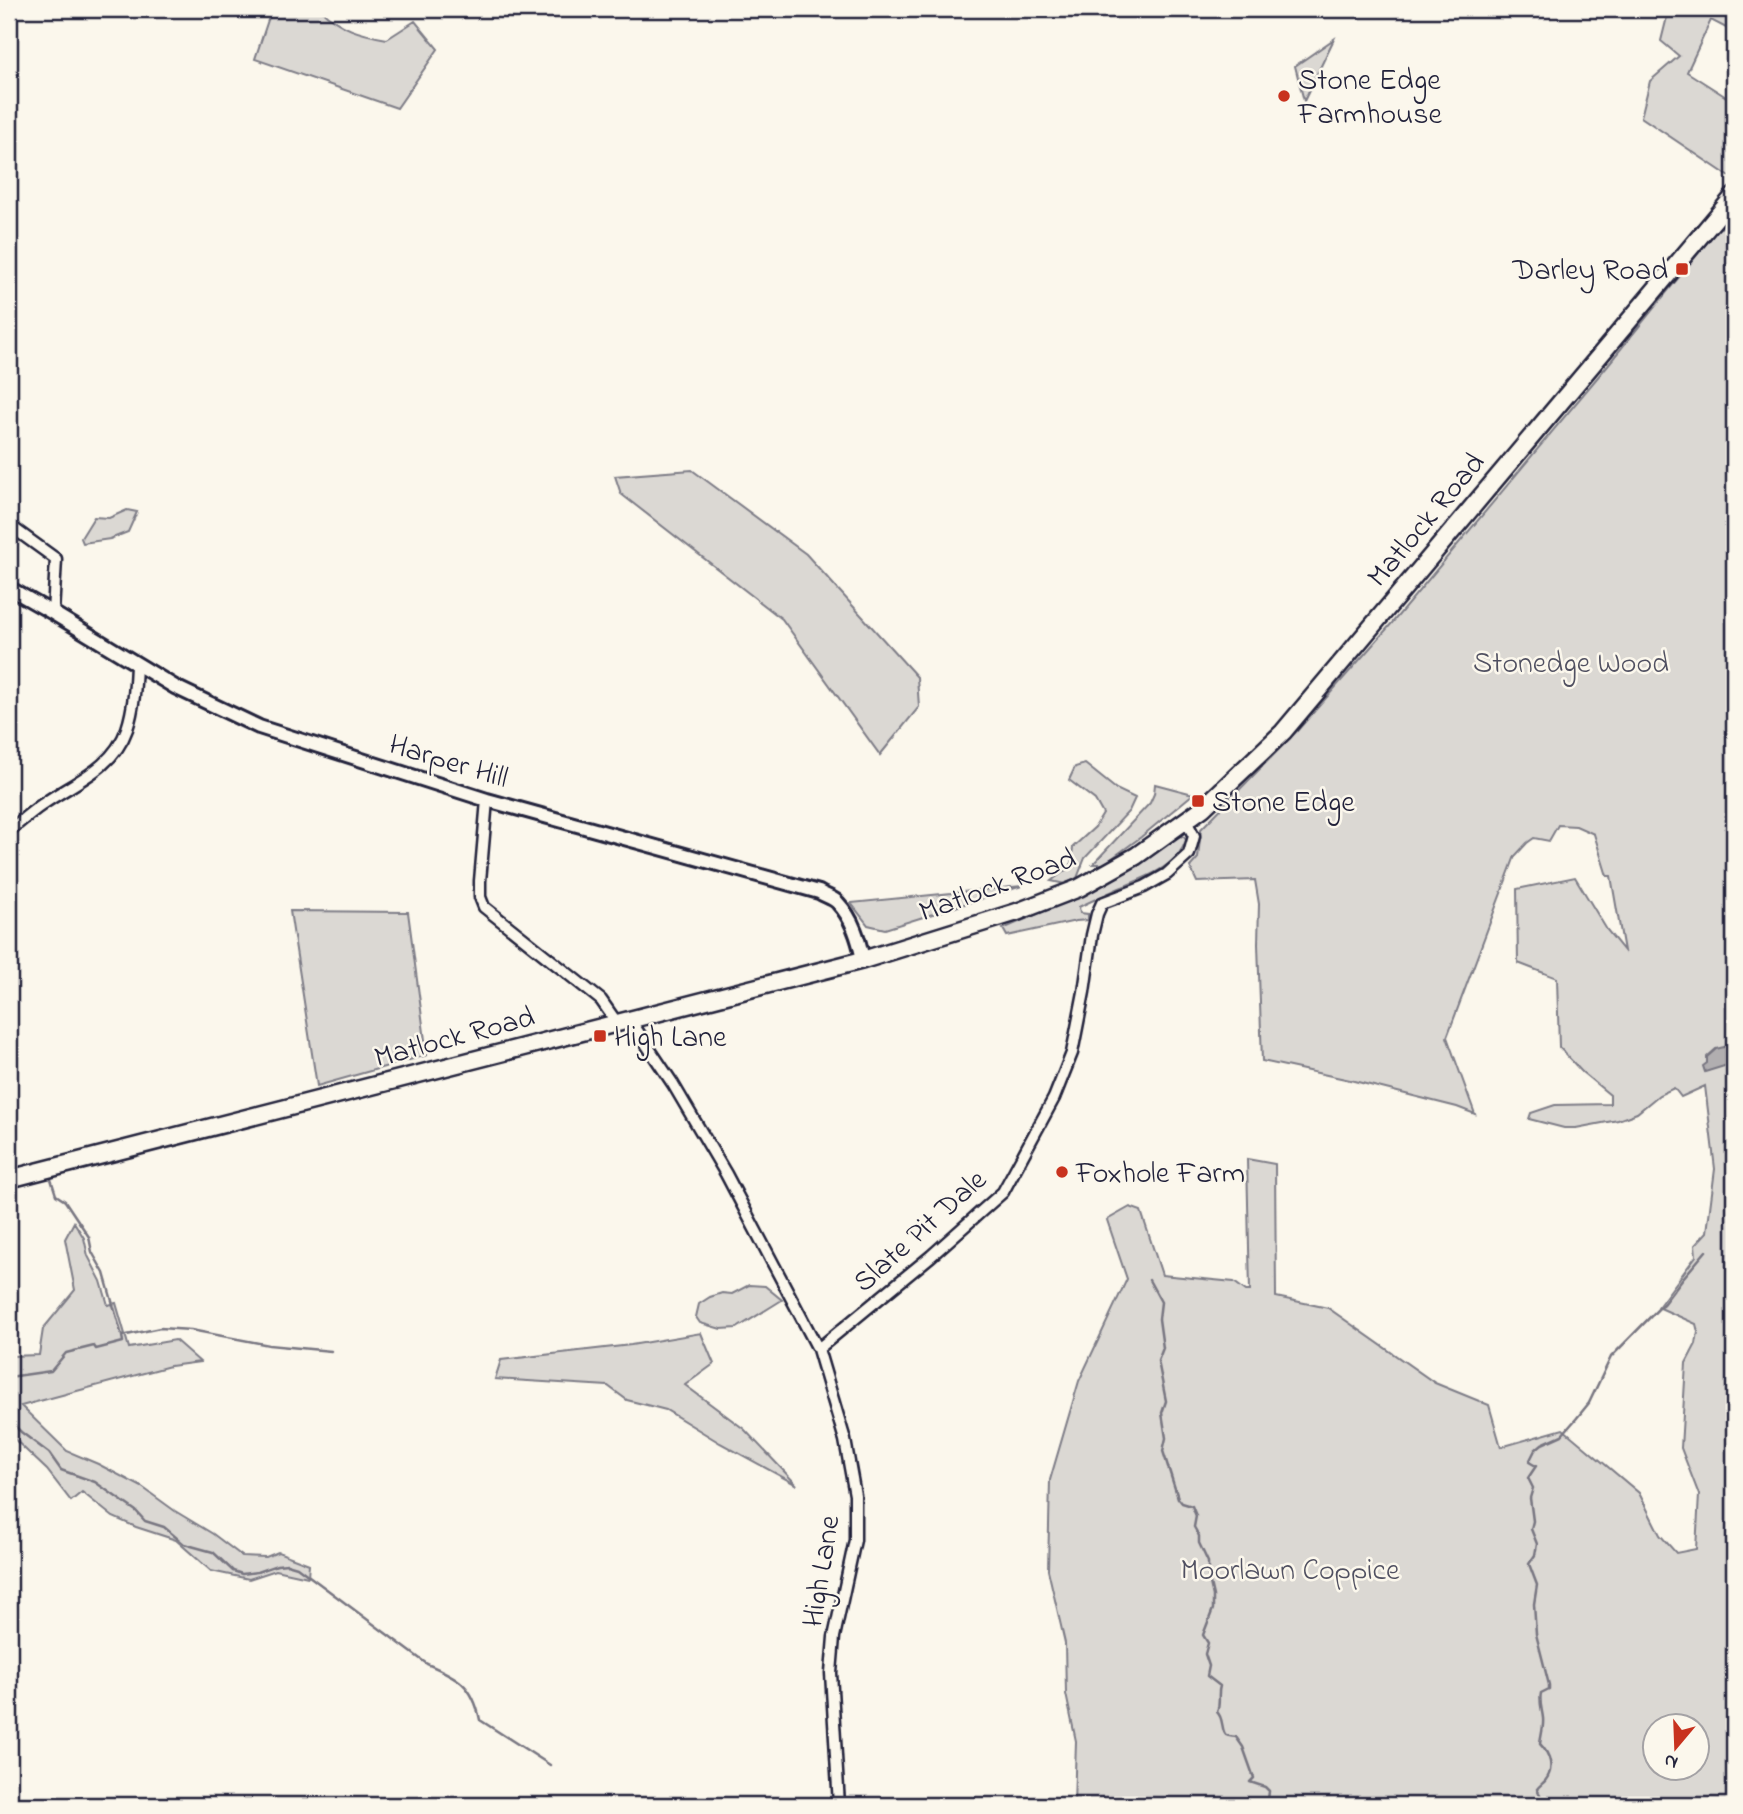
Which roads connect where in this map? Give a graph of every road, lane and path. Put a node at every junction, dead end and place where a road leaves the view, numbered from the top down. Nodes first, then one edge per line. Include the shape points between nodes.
1 (1734, 196) edge
2 (9, 525) edge
3 (9, 588) edge
4 (53, 613) junction
5 (136, 665) junction
6 (487, 800) junction
7 (1186, 821) junction
8 (9, 831) edge
9 (863, 960) junction
10 (624, 1021) junction
11 (9, 1179) edge
12 (818, 1349) junction
13 (839, 1805) edge

1 - 7 main road, Matlock Road via 1283,732
2 - 4 street via 56,559
3 - 4 street, Harper Hill
4 - 5 street, Harper Hill
5 - 6 street, Harper Hill via 259,727
5 - 8 street via 134,700 116,750 95,772
6 - 9 street, Harper Hill via 819,892 837,901 850,920
6 - 10 street, High Lane via 480,881 484,907
7 - 9 main road, Matlock Road via 1079,888
7 - 12 street, Slate Pit Dale via 1194,836 1189,854 1167,874 1102,903 1098,909 1072,1053 1054,1098 1003,1192
9 - 10 main road, Matlock Road
10 - 11 main road, Matlock Road
10 - 12 street, High Lane via 673,1084
12 - 13 street, High Lane via 845,1440 855,1495 855,1540 831,1673

